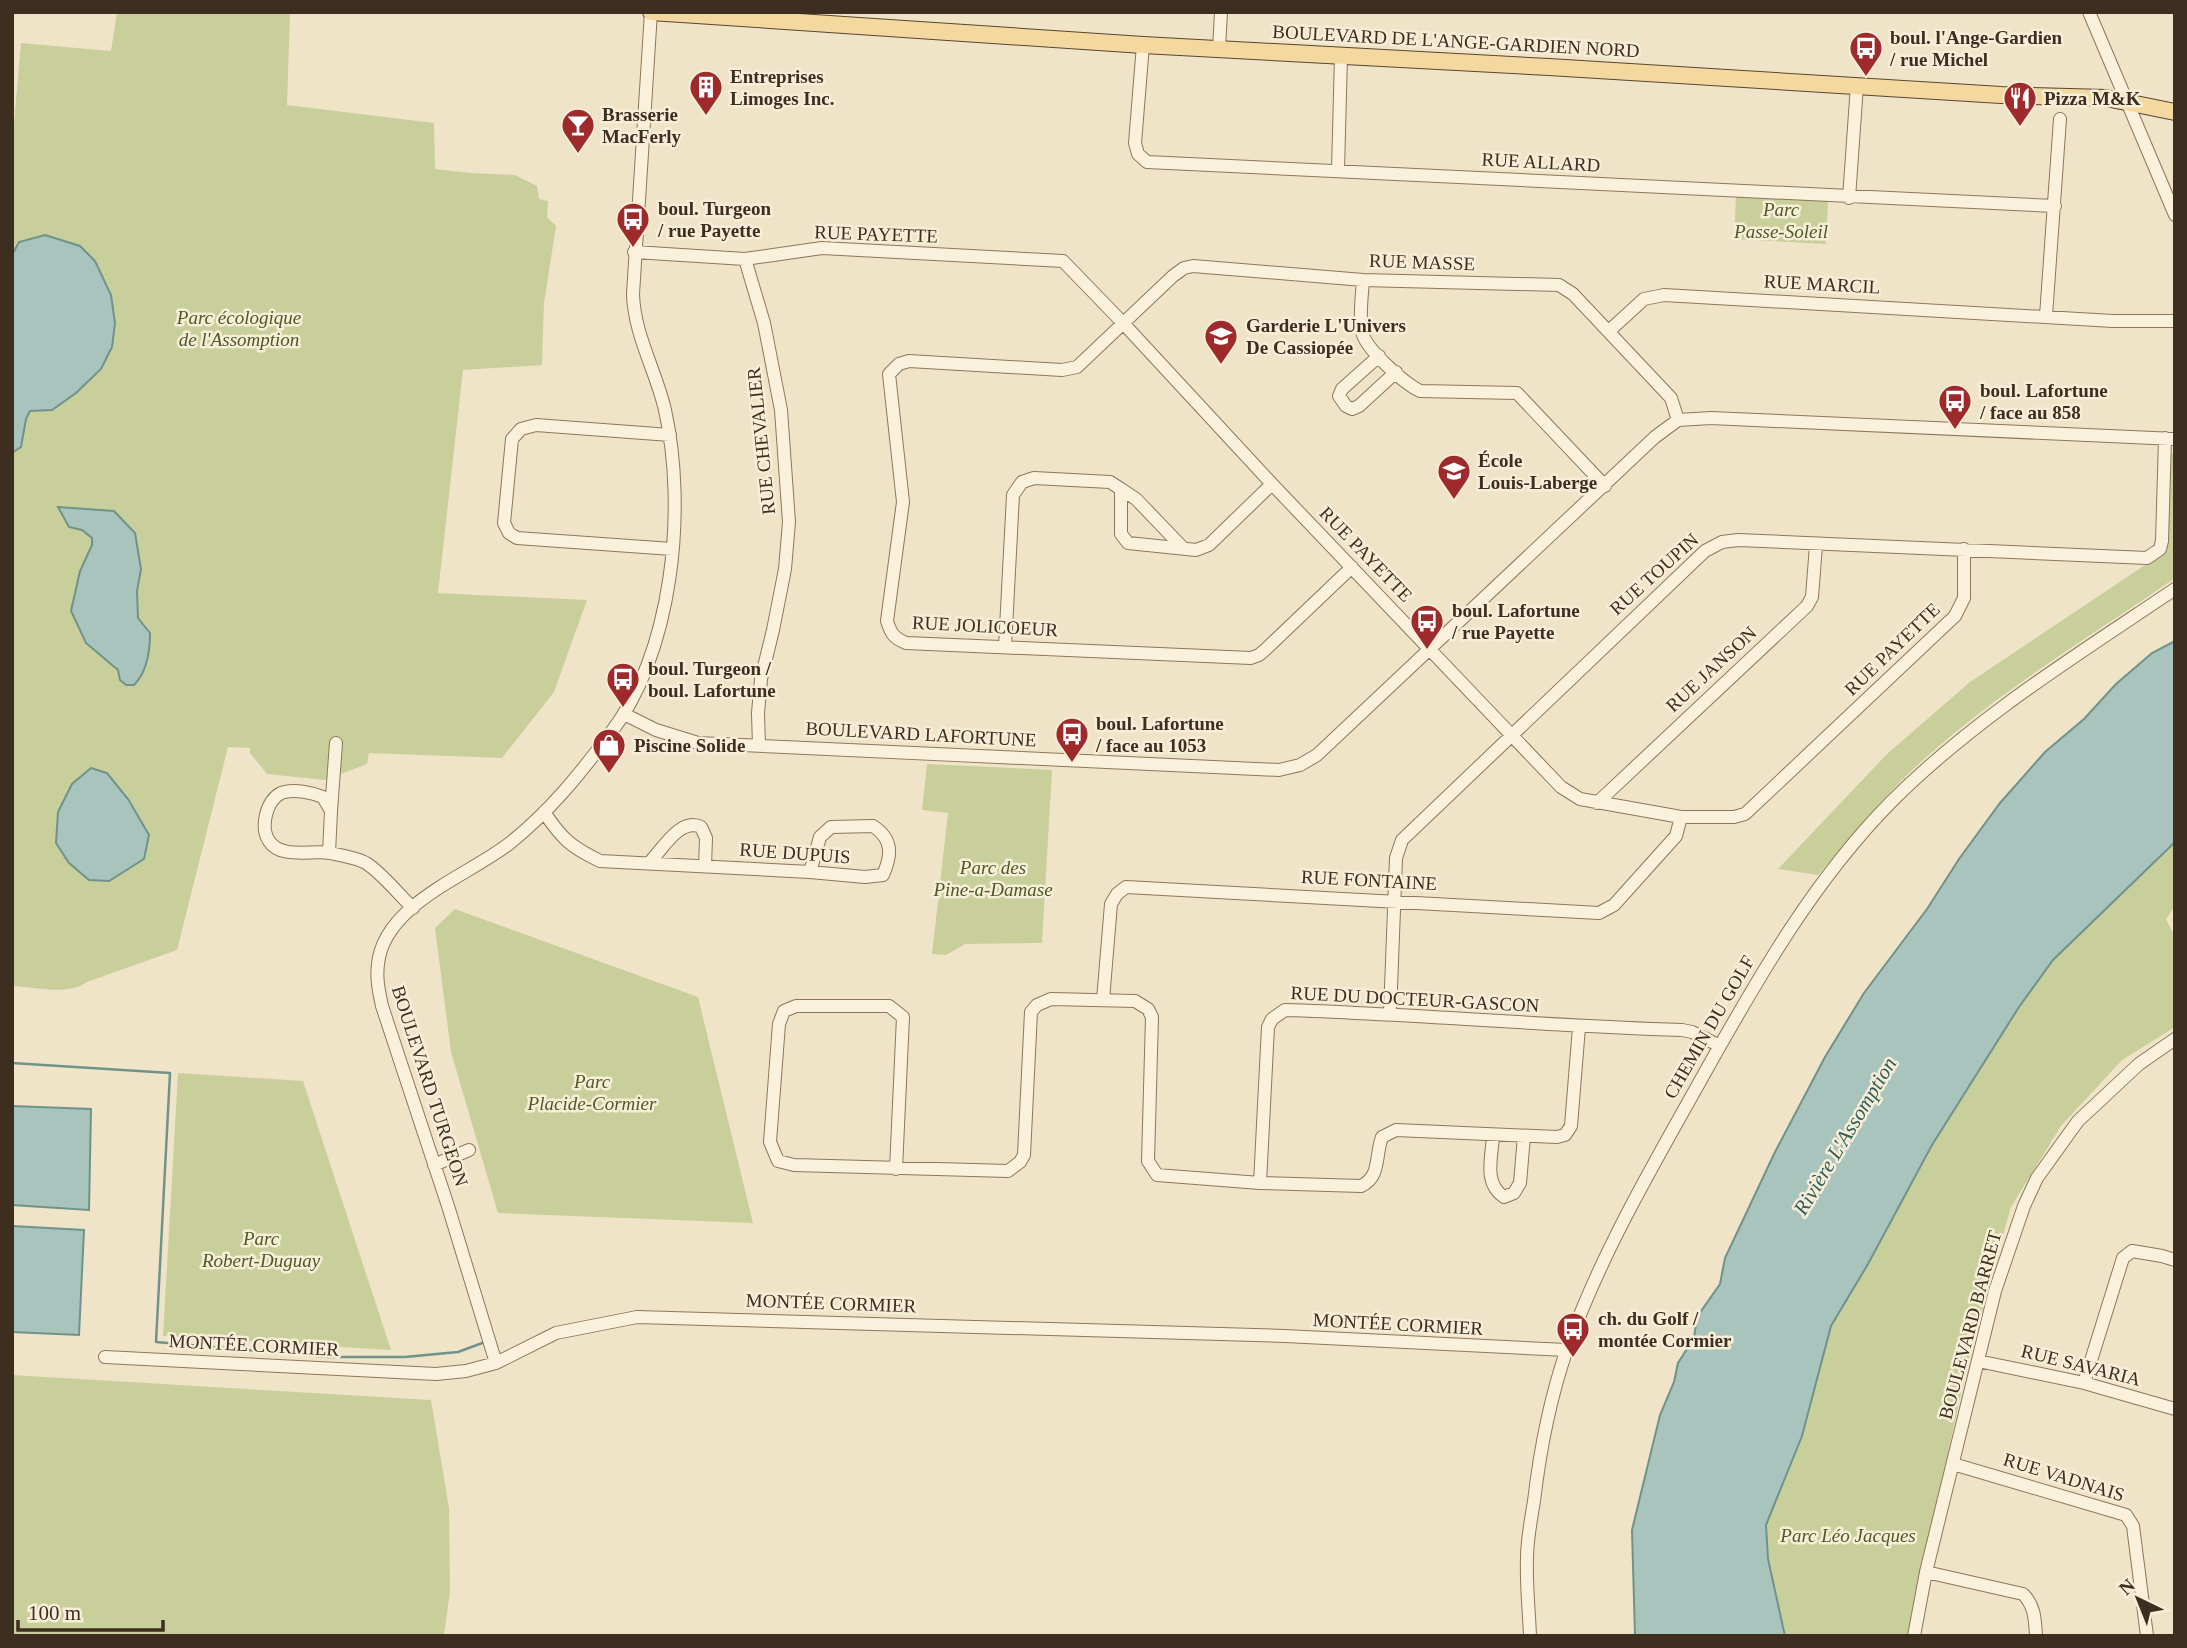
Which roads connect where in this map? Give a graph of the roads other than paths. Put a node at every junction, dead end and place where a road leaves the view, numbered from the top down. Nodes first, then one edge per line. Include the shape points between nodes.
1 (651, 12) edge
2 (1221, 12) edge
3 (2089, 12) edge
4 (848, 18) edge
5 (1143, 45) junction
6 (1219, 49) junction
7 (1341, 56) junction
8 (1857, 85) junction
9 (2127, 103) junction
10 (2175, 112) edge
11 (2060, 119) dead end
12 (1338, 170) junction
13 (1849, 198) junction
14 (2054, 206) junction
15 (2175, 215) edge
16 (635, 252) junction
17 (745, 259) junction
18 (1363, 280) junction
19 (2046, 316) junction
20 (2175, 321) edge
21 (1124, 323) junction
22 (1609, 331) junction
23 (1379, 356) junction
24 (1396, 372) junction
25 (1678, 420) junction
26 (670, 435) junction
27 (2172, 438) edge
28 (1272, 484) junction
29 (1605, 486) junction
30 (1121, 489) junction
31 (1816, 545) junction
32 (1183, 548) junction
33 (672, 549) junction
34 (1964, 549) junction
35 (1352, 567) junction
36 (2175, 589) edge
37 (1005, 647) junction
38 (1430, 649) junction
39 (624, 714) junction
40 (1511, 734) junction
41 (336, 743) dead end
42 (759, 746) junction
43 (1597, 803) junction
44 (331, 811) junction
45 (544, 813) junction
46 (1681, 817) junction
47 (329, 853) junction
48 (649, 863) junction
49 (705, 866) junction
50 (810, 872) junction
51 (1394, 901) junction
52 (413, 908) junction
53 (1103, 1000) junction
54 (1390, 1013) junction
55 (1579, 1027) junction
56 (2175, 1039) edge
57 (1720, 1046) junction
58 (1493, 1135) junction
59 (1524, 1136) junction
60 (469, 1150) dead end
61 (434, 1165) junction
62 (896, 1169) junction
63 (1260, 1183) junction
64 (2175, 1261) edge
65 (1566, 1350) junction
66 (105, 1357) dead end
67 (1978, 1361) junction
68 (496, 1363) junction
69 (2084, 1383) junction
70 (2175, 1409) edge
71 (1953, 1464) junction
72 (1926, 1572) junction
73 (1530, 1636) edge
74 (1914, 1636) edge
75 (2036, 1636) edge
76 (2147, 1636) edge

1 - 4 main road, BOULEVARD DE L'ANGE-GARDIEN NORD
1 - 16 street, BOULEVARD TURGEON
2 - 6 street
3 - 9 street
4 - 5 main road, BOULEVARD DE L'ANGE-GARDIEN NORD
5 - 6 main road, BOULEVARD DE L'ANGE-GARDIEN NORD
5 - 12 street, RUE ALLARD via 1135,143 1147,162
6 - 7 main road, BOULEVARD DE L'ANGE-GARDIEN NORD
7 - 8 main road, BOULEVARD DE L'ANGE-GARDIEN NORD
7 - 12 street
8 - 9 main road, BOULEVARD DE L'ANGE-GARDIEN NORD via 2106,98
8 - 13 street
9 - 10 main road, BOULEVARD DE L'ANGE-GARDIEN NORD
9 - 15 street
11 - 14 street
12 - 13 street, RUE ALLARD
13 - 14 street, RUE ALLARD
14 - 19 street
16 - 17 street, RUE PAYETTE
16 - 26 street, BOULEVARD TURGEON via 634,314 659,385
17 - 21 street, RUE PAYETTE via 822,248 1063,261
17 - 42 street, RUE CHEVALIER via 764,323 781,410 789,522 785,569 761,679
18 - 21 street, RUE MASSE via 1184,268
18 - 22 street, RUE MASSE via 1559,285
18 - 23 street via 1362,333
19 - 20 street, RUE MARCIL
19 - 22 street, RUE MARCIL via 1664,295 1644,299
21 - 28 street, RUE PAYETTE
21 - 37 street, RUE JOLICOEUR via 1077,367 1069,369 909,361 889,374 903,502 887,621 890,633 906,643
22 - 25 street, RUE MASSE via 1671,398
23 - 24 street
23 - 24 street via 1342,390 1339,396 1346,406 1359,406
24 - 29 street via 1420,391 1517,393
25 - 27 street via 2062,430
25 - 29 street, BOULEVARD LAFORTUNE
26 - 33 street, BOULEVARD TURGEON
26 - 33 street via 536,425 521,429 512,439 504,523 517,538
27 - 34 street, RUE TOUPIN via 2162,541 2154,555
28 - 32 street via 1209,545
28 - 35 street, RUE PAYETTE
29 - 38 street, BOULEVARD LAFORTUNE
30 - 32 street
30 - 32 street via 1125,541
30 - 37 street via 1110,482 1034,478 1017,487
31 - 34 street, RUE TOUPIN
31 - 40 street, RUE TOUPIN via 1738,540 1704,551
31 - 43 street, RUE JANSON via 1812,597 1807,606
33 - 39 street, BOULEVARD TURGEON via 656,643
34 - 46 street, RUE PAYETTE via 1964,598 1955,616 1754,807 1734,817
35 - 37 street, RUE JOLICOEUR via 1266,649 1251,657
35 - 38 street, RUE PAYETTE
36 - 57 street, CHEMIN DU GOLF via 2007,704 1889,804 1812,895
38 - 40 street, RUE PAYETTE
38 - 42 street, BOULEVARD LAFORTUNE via 1317,755 1279,770
39 - 42 street, BOULEVARD LAFORTUNE via 698,743
39 - 45 street, BOULEVARD TURGEON
40 - 43 street, RUE PAYETTE via 1570,794
40 - 51 street, RUE TOUPIN via 1402,840 1396,858
41 - 44 street
43 - 46 street, RUE PAYETTE
44 - 47 street
44 - 47 street via 323,797 314,793 282,793 265,814 268,840 274,847 286,852
45 - 48 street, RUE DUPUIS via 577,850 600,860
45 - 52 street, BOULEVARD TURGEON via 508,844
46 - 51 street, RUE FONTAINE via 1676,836 1614,905 1600,913
47 - 52 street via 365,863
48 - 49 street, RUE DUPUIS
48 - 49 street via 677,832 694,823 706,838
49 - 50 street, RUE DUPUIS
50 - 50 street, RUE DUPUIS via 820,837 831,827 873,826 888,839 891,850 883,875
51 - 53 street, RUE FONTAINE via 1126,887 1111,904
51 - 54 street, RUE TOUPIN
52 - 61 street, BOULEVARD TURGEON via 397,922 382,946 377,982
53 - 62 street via 1051,999 1031,1012 1020,1162 1008,1171
53 - 63 street via 1135,1001 1152,1017 1148,1161 1157,1175
54 - 55 street, RUE DU DOCTEUR-GASCON
54 - 63 street, RUE DU DOCTEUR-GASCON via 1284,1010 1272,1019
55 - 57 street, RUE DU DOCTEUR-GASCON via 1682,1030
55 - 59 street via 1572,1126 1557,1138
56 - 67 street, BOULEVARD BARRET via 2138,1064 2088,1112 2037,1178 2003,1265
57 - 65 street, CHEMIN DU GOLF via 1615,1236
58 - 59 street
58 - 59 street via 1490,1183 1504,1197 1514,1193 1520,1183
58 - 63 street via 1396,1130 1382,1137 1375,1175 1361,1186
60 - 61 street
61 - 68 street, BOULEVARD TURGEON
62 - 62 street via 778,1161 770,1142 779,1024 784,1011 796,1006 889,1006 903,1017
64 - 69 street via 2132,1251 2123,1258
65 - 68 street, MONTÉE CORMIER via 1285,1336 637,1317 556,1333
65 - 73 street, CHEMIN DU GOLF via 1537,1475 1527,1557
66 - 68 street, MONTÉE CORMIER via 428,1374
67 - 69 street, RUE SAVARIA
67 - 71 street, BOULEVARD BARRET
69 - 70 street, RUE SAVARIA
71 - 72 street, BOULEVARD BARRET
71 - 76 street, RUE VADNAIS via 2126,1515 2133,1526
72 - 74 street, BOULEVARD BARRET
72 - 75 street via 2023,1594 2034,1611

